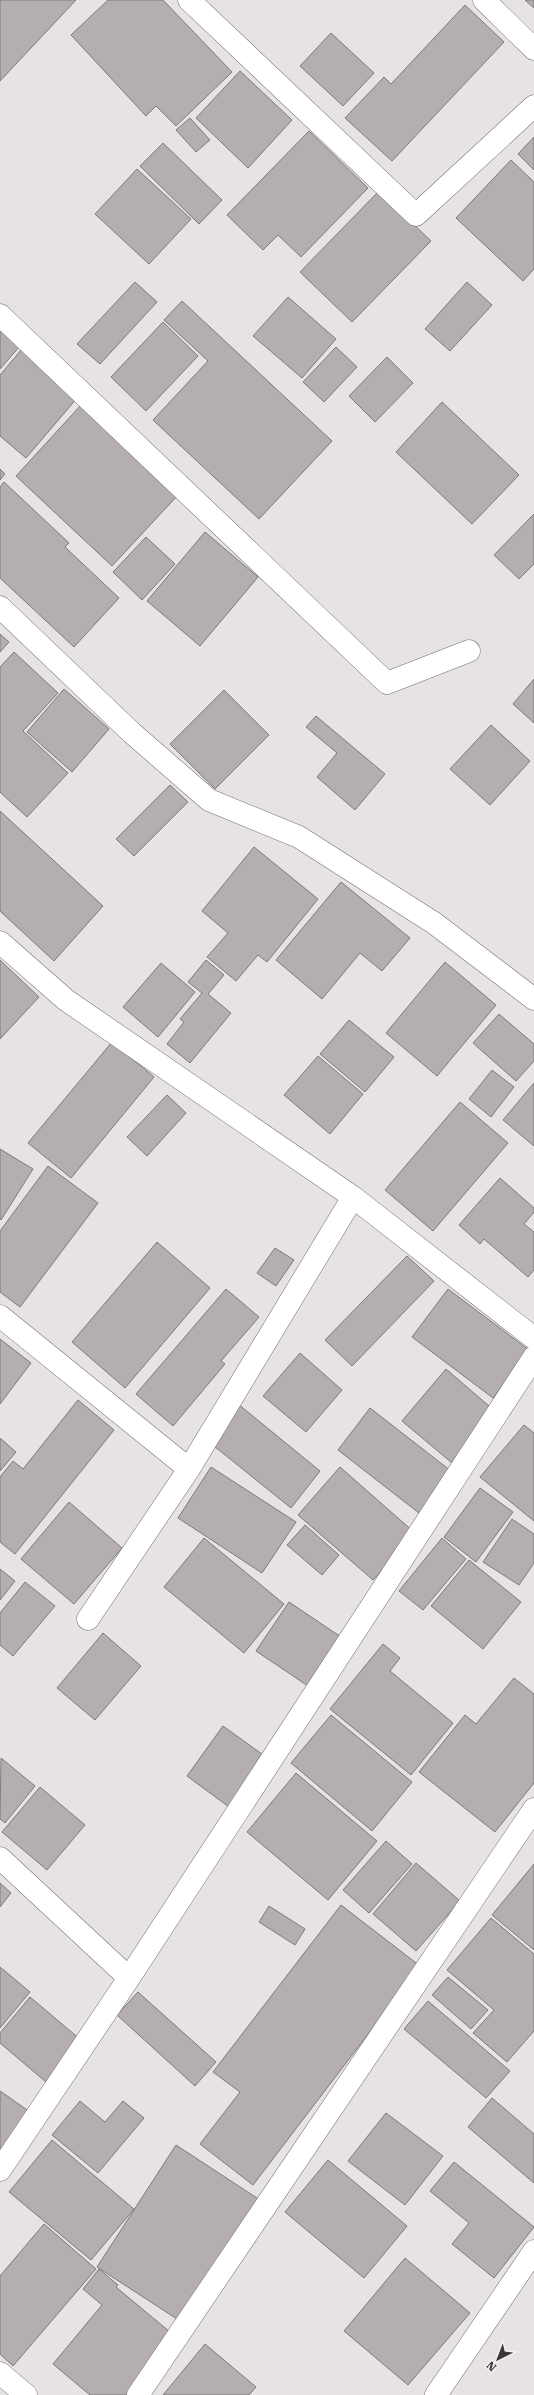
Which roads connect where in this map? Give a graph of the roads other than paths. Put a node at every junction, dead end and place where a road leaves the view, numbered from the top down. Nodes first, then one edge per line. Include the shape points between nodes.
1 (189, 0) edge
2 (484, 0) edge
3 (534, 49) edge
4 (534, 106) edge
5 (0, 315) edge
6 (0, 607) edge
7 (469, 651) dead end
8 (0, 942) edge
9 (534, 999) edge
10 (353, 1197) junction
11 (0, 1316) edge
12 (534, 1338) edge
13 (534, 1357) edge
14 (189, 1469) junction
15 (88, 1619) dead end
16 (534, 1809) edge
17 (0, 1858) edge
18 (129, 1978) junction
19 (0, 2170) edge
20 (534, 2251) edge
21 (0, 2373) edge
22 (26, 2395) edge
23 (138, 2395) edge
24 (436, 2395) edge

1 - 4 street via 416,215
2 - 3 street
5 - 7 street via 387,683
6 - 9 street via 132,733 208,800 300,837 434,923
8 - 10 street via 66,1000
10 - 12 street
10 - 14 street
11 - 14 street
13 - 18 street
14 - 15 street
16 - 23 street
17 - 18 street
18 - 19 street
20 - 24 street
21 - 22 street

